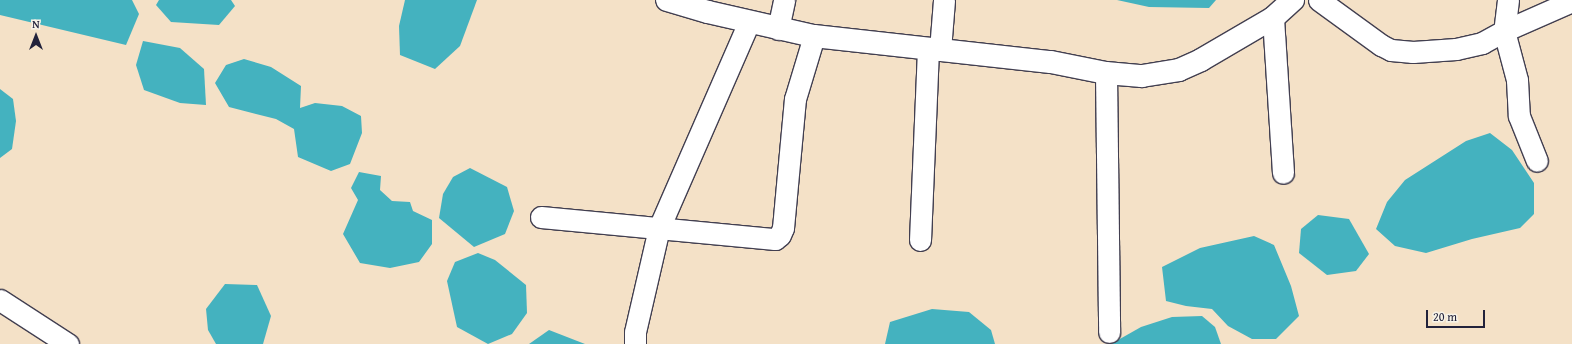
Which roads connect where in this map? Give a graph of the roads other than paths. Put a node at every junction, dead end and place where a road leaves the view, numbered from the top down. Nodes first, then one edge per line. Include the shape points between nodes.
1 (667, 0) edge
2 (784, 0) edge
3 (944, 0) edge
4 (1293, 0) edge
5 (1319, 0) edge
6 (1508, 0) edge
7 (1572, 1) edge
8 (1273, 18) junction
9 (749, 22) junction
10 (778, 29) junction
11 (1504, 31) junction
12 (814, 36) junction
13 (934, 49) junction
14 (1106, 73) junction
15 (1537, 161) dead end
16 (1283, 173) dead end
17 (541, 217) dead end
18 (659, 228) junction
19 (920, 240) dead end
20 (0, 300) edge
21 (1109, 332) dead end
22 (68, 344) edge
23 (635, 344) edge

1 - 9 street
2 - 10 street
3 - 13 street
4 - 8 street
5 - 11 street via 1366,36 1391,50 1413,52 1456,49 1482,43
6 - 11 street
7 - 11 street
8 - 14 street via 1179,70 1142,76
8 - 16 street
9 - 10 street
9 - 18 street
10 - 12 street
11 - 15 street via 1517,80 1521,123
12 - 13 street
12 - 18 street via 795,99 783,228 780,235 775,239
13 - 14 street via 1051,62
13 - 19 street
14 - 21 street
17 - 18 street
18 - 23 street
20 - 22 street

